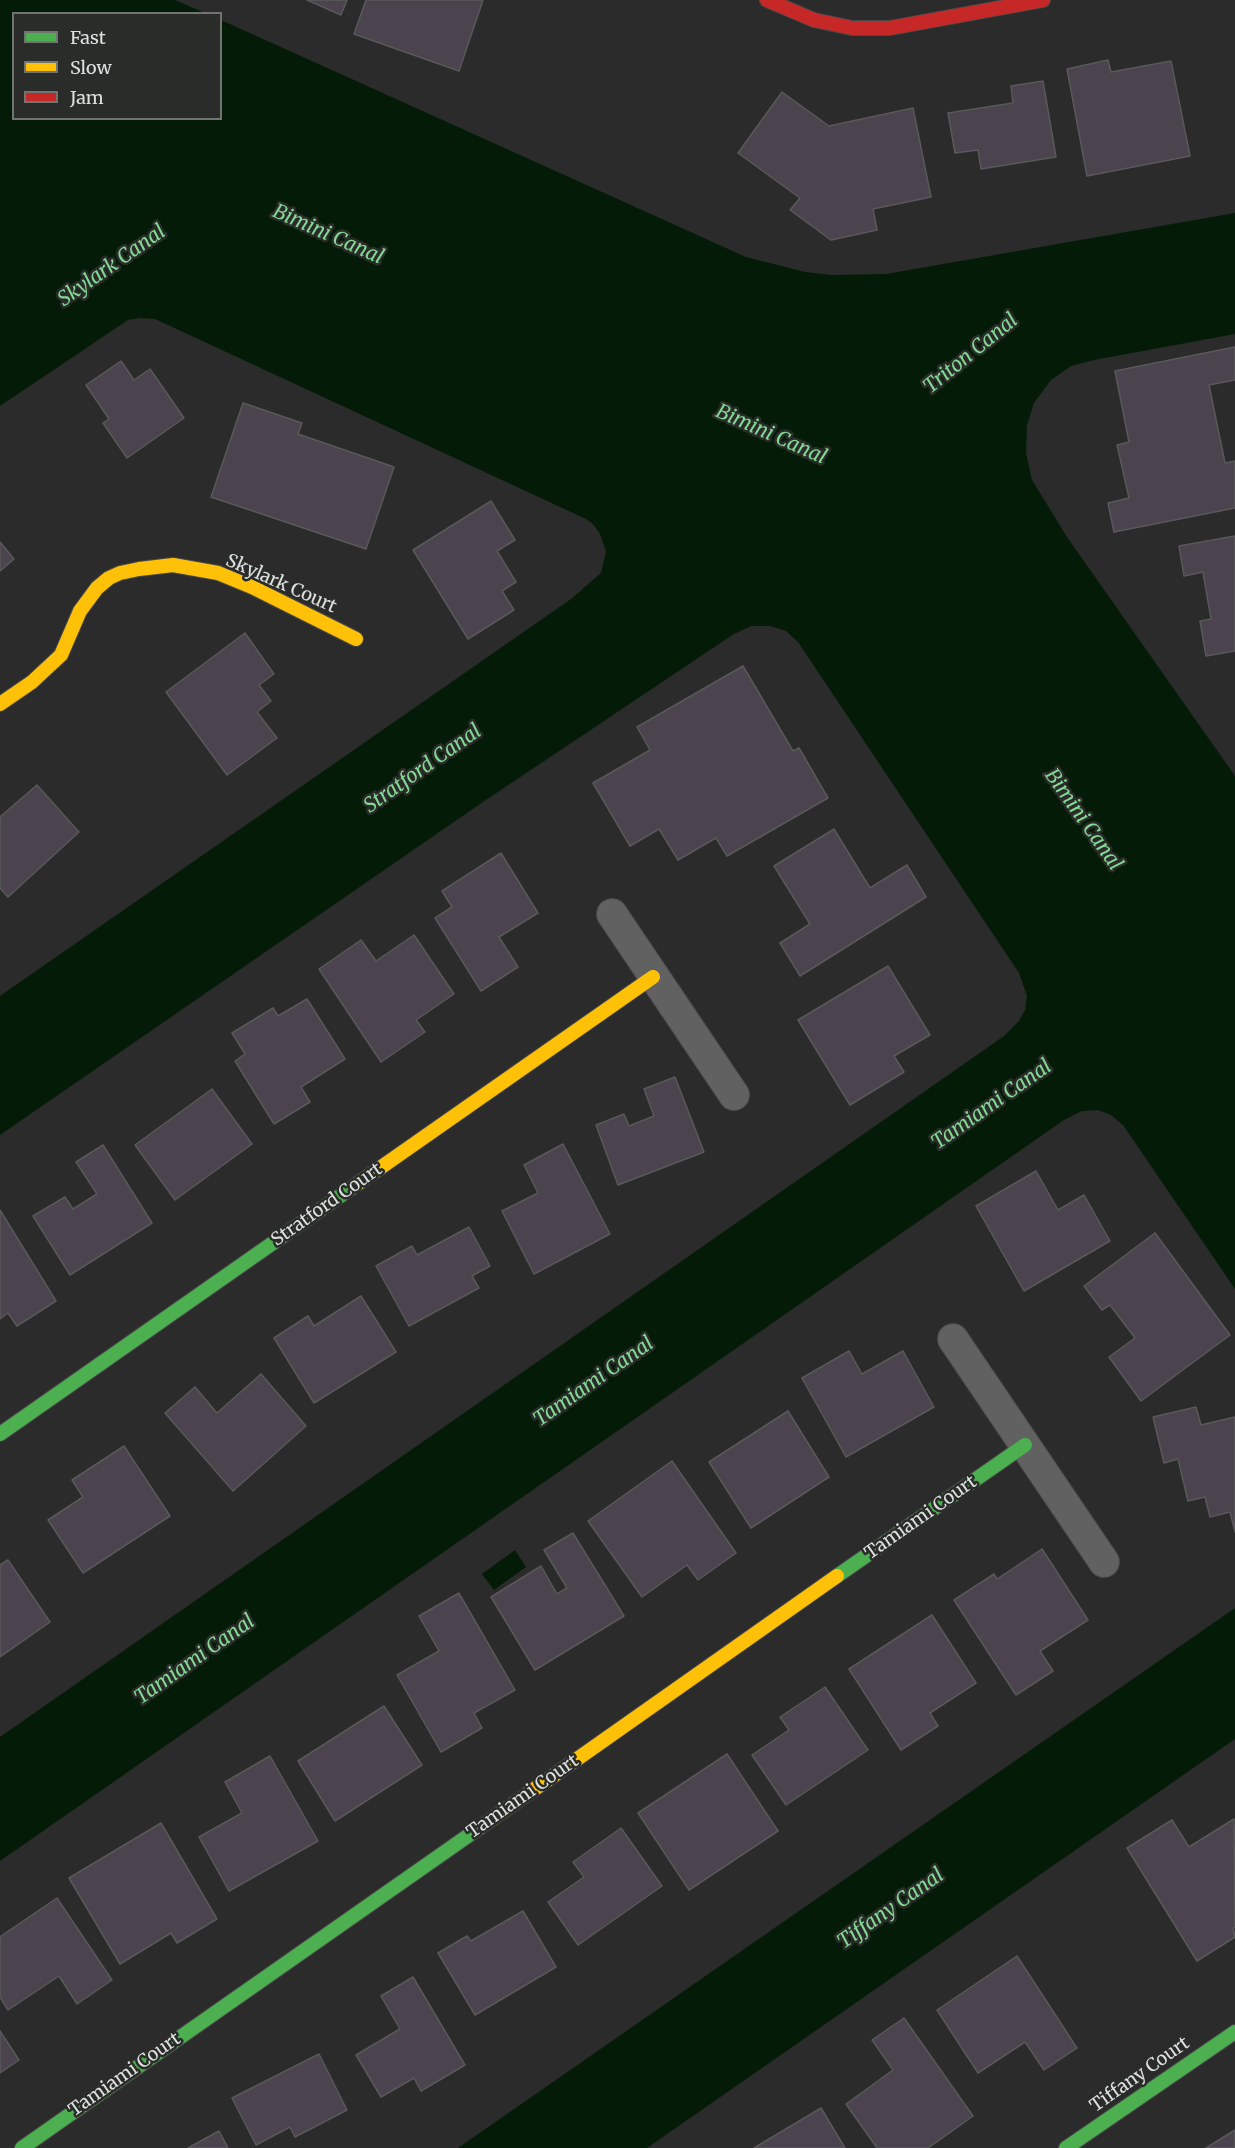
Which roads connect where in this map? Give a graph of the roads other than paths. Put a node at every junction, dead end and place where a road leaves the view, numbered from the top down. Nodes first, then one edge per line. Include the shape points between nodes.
1 (768, 0) edge
2 (1043, 0) edge
3 (356, 639) dead end
4 (0, 704) edge
5 (612, 914) dead end
6 (653, 977) junction
7 (734, 1095) dead end
8 (953, 1339) dead end
9 (0, 1434) edge
10 (1025, 1445) junction
11 (1104, 1562) dead end
12 (1235, 2032) edge
13 (22, 2148) edge
14 (1066, 2148) edge

1 - 2 street via 814,20 852,28 881,28
3 - 4 street, Skylark Court via 218,573 173,565 139,569 120,573 97,588 80,611 61,655
5 - 6 street
6 - 7 street
6 - 9 street, Stratford Court
8 - 10 street
10 - 11 street
10 - 13 street, Tamiami Court
12 - 14 street, Tiffany Court

